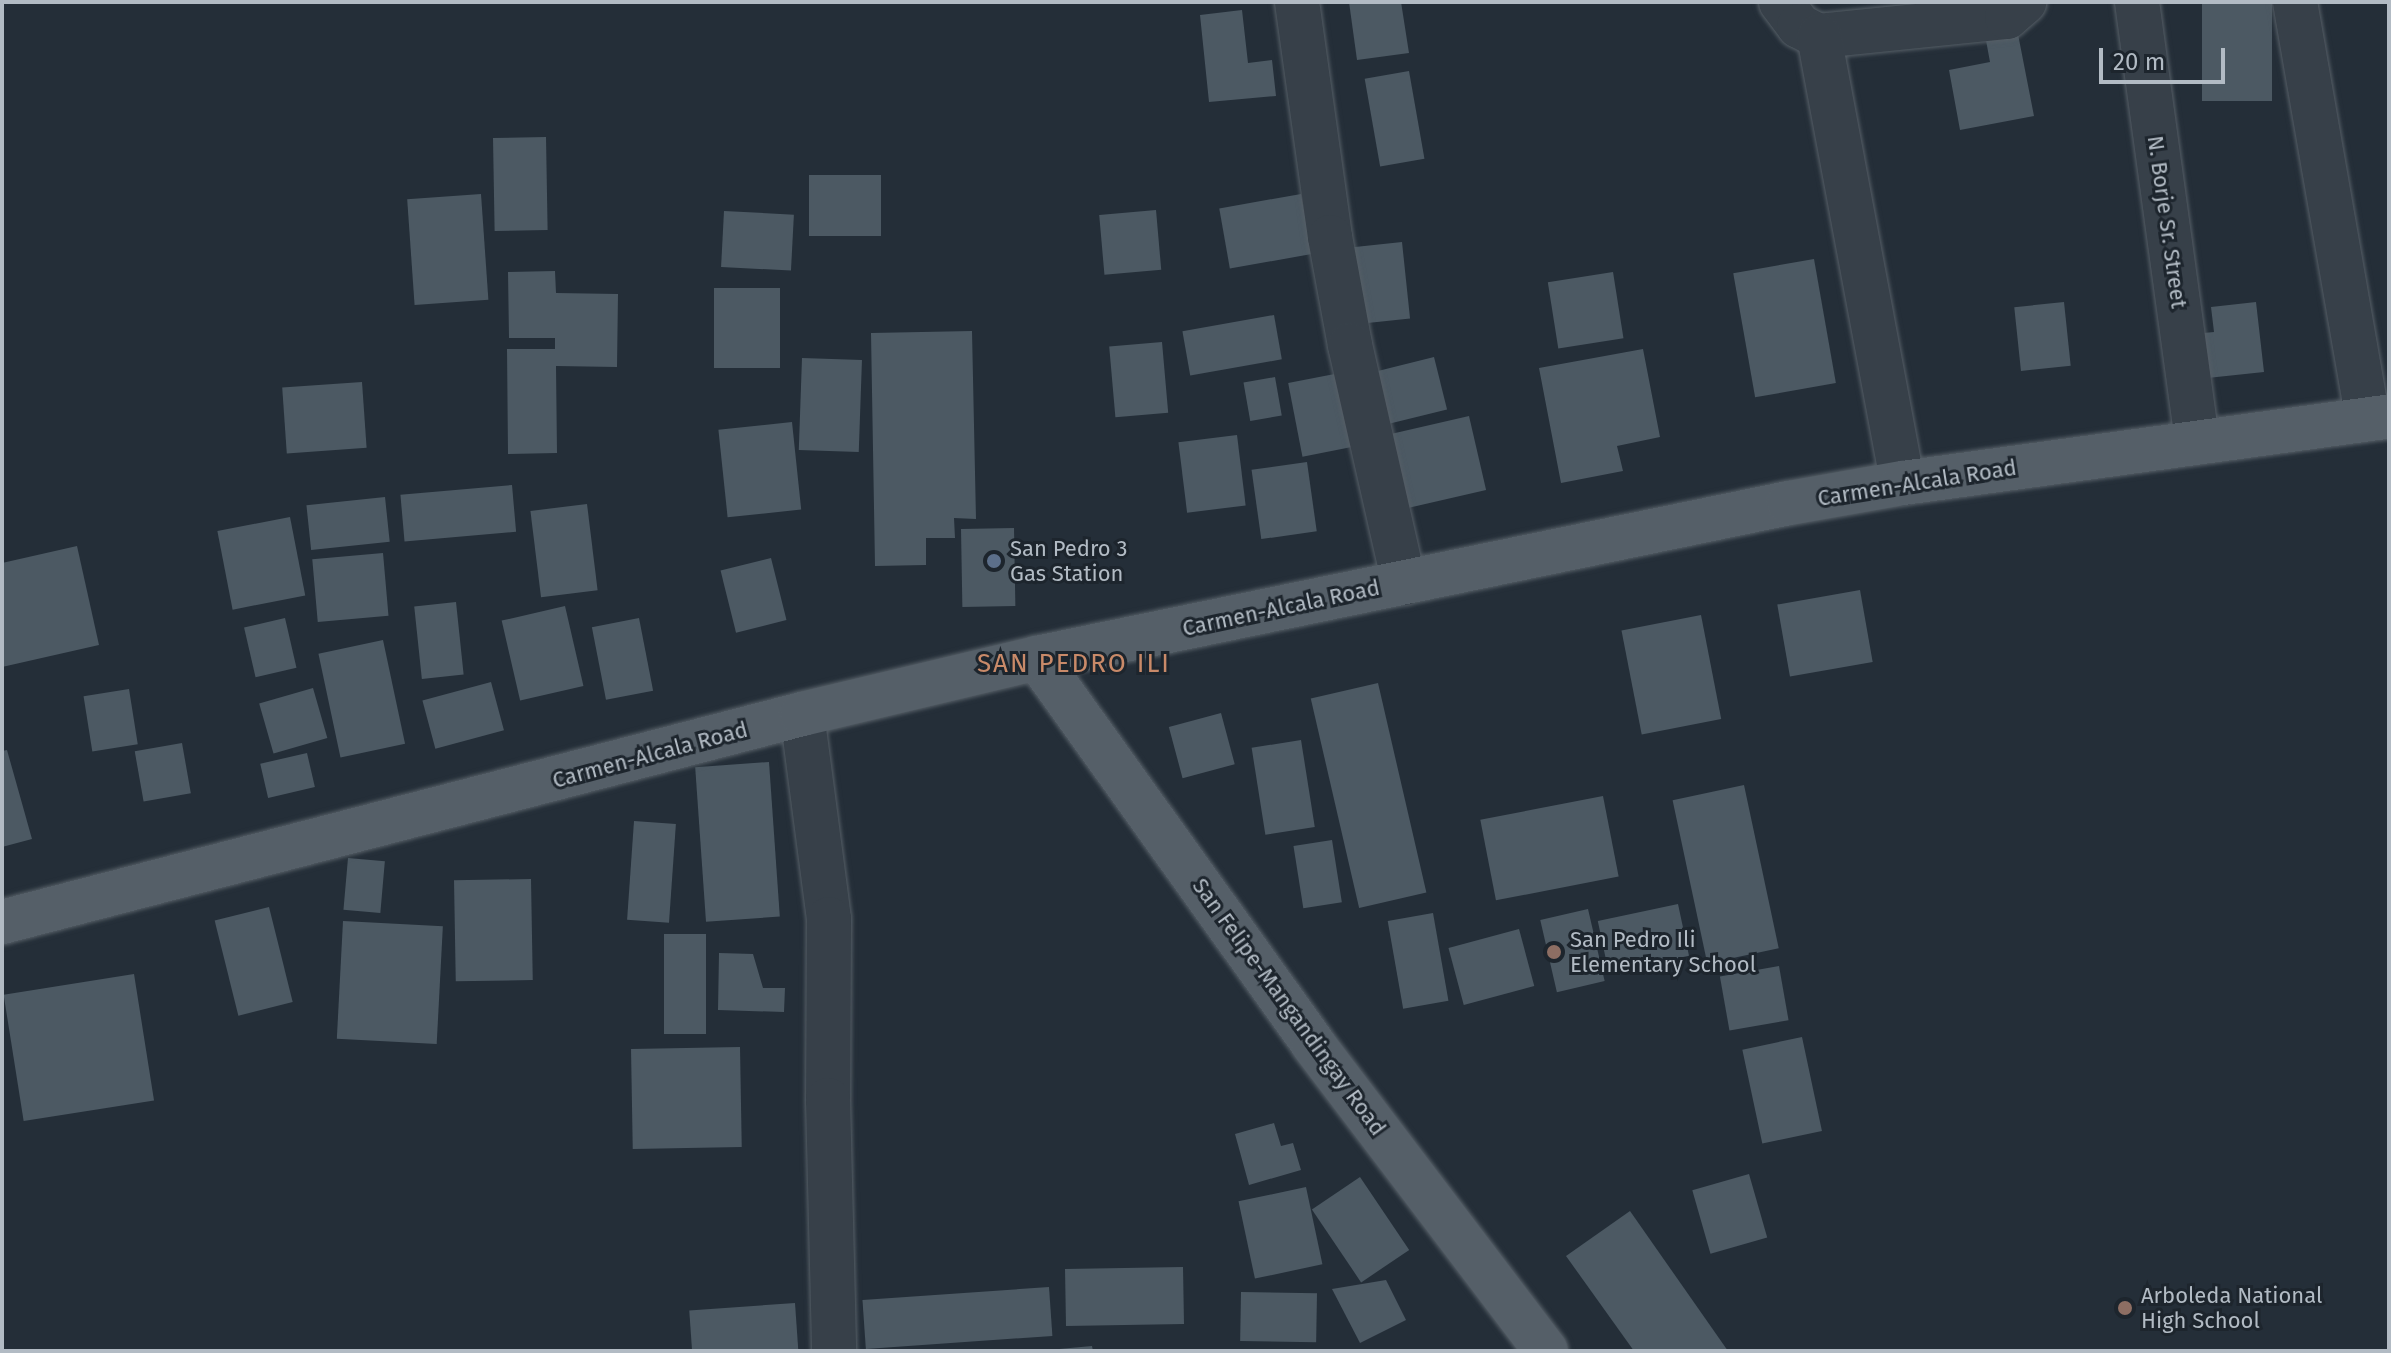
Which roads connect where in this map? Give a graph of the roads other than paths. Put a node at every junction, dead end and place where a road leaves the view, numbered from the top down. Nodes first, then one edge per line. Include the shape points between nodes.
1 (1297, 2) edge
2 (1781, 2) edge
3 (2024, 2) edge
4 (2137, 2) edge
5 (2295, 2) edge
6 (1819, 36) junction
7 (2379, 417) edge
8 (2197, 441) junction
9 (1903, 483) junction
10 (1404, 583) junction
11 (1037, 658) junction
12 (802, 714) junction
13 (2, 922) edge
14 (834, 1351) edge
15 (1546, 1351) edge

1 - 10 street via 1330,237
2 - 6 street via 1799,26
3 - 6 street via 2007,17
4 - 8 street, N. Borje Sr. Street
5 - 7 street
6 - 9 street
7 - 8 main road, Carmen-Alcala Road
8 - 9 main road, Carmen-Alcala Road
9 - 10 main road, Carmen-Alcala Road
10 - 11 main road, Carmen-Alcala Road
11 - 12 main road, Carmen-Alcala Road
11 - 15 main road, San Felipe-Mangandingay Road via 1313,1044
12 - 13 main road, Carmen-Alcala Road
12 - 14 street via 829,919

